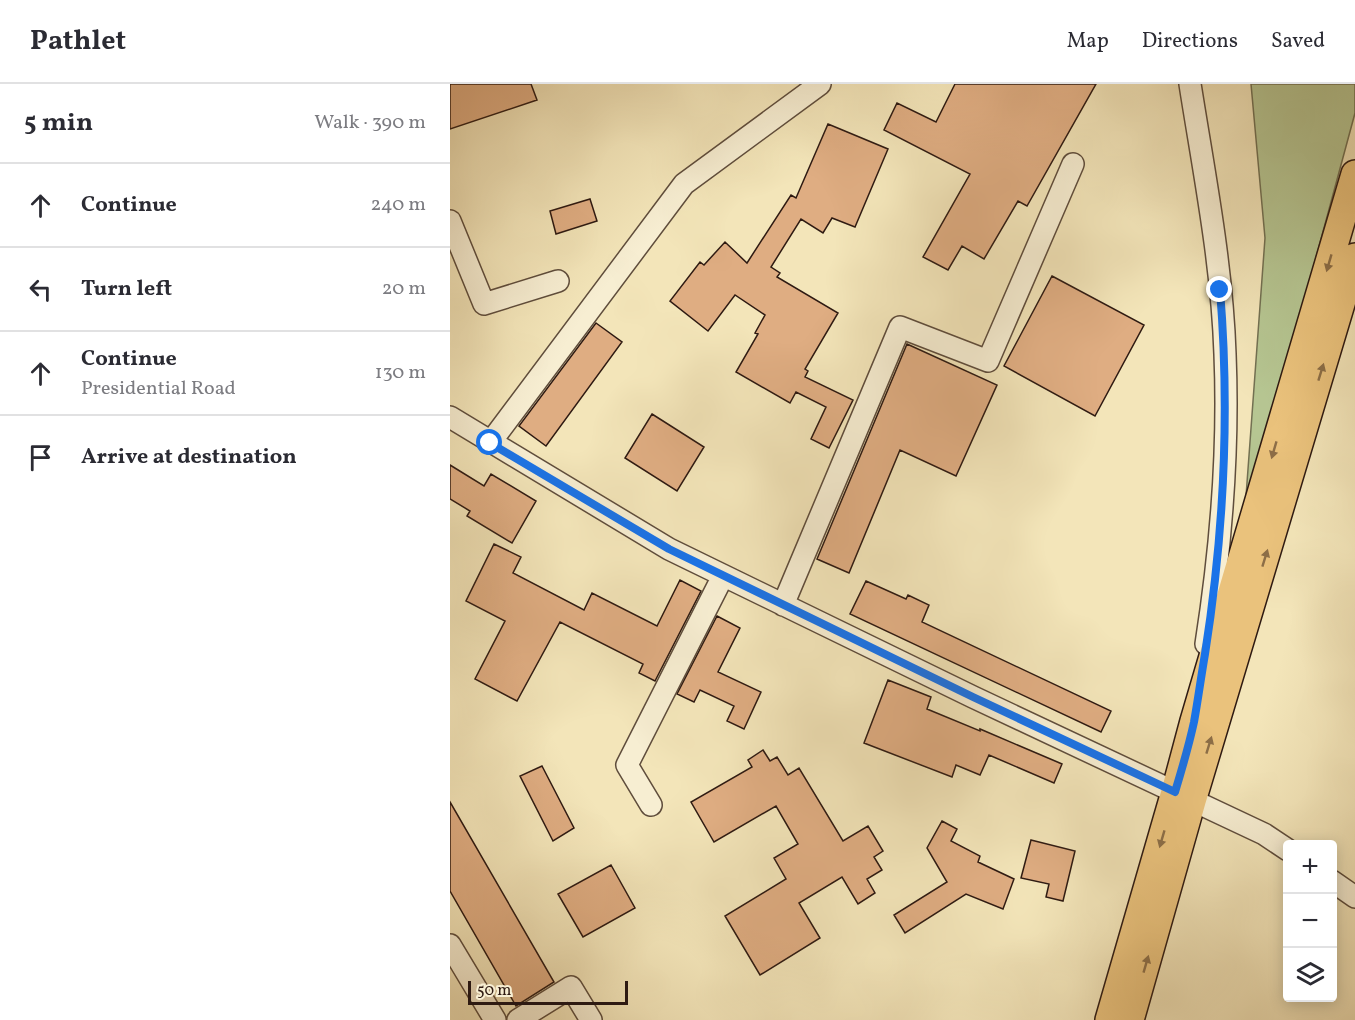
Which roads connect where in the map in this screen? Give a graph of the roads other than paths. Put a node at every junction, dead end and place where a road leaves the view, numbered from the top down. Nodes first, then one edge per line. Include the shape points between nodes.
1 (820, 84) edge
2 (1190, 84) edge
3 (1073, 164) dead end
4 (1355, 174) edge
5 (450, 221) edge
6 (1355, 257) edge
7 (558, 280) dead end
8 (450, 417) edge
9 (490, 443) junction
10 (723, 576) junction
11 (783, 605) junction
12 (1194, 722) junction
13 (1184, 797) junction
14 (651, 805) dead end
15 (1283, 847) edge
16 (1337, 884) edge
17 (1355, 897) edge
18 (450, 945) edge
19 (495, 1020) edge
20 (518, 1020) edge
21 (591, 1020) edge
22 (1108, 1020) edge
23 (1130, 1020) edge

1 - 9 street via 684,184
2 - 12 street via 1215,240 1226,404 1216,578
3 - 11 street via 988,361 900,327
4 -> 12 main road
5 - 7 street via 483,304
13 -> 6 main road
8 - 9 street
9 - 10 street via 669,549
10 - 11 street
10 - 14 street via 627,765
11 - 13 street
12 - 13 main road
13 - 15 street via 1264,834
13 -> 22 main road
23 -> 13 main road
16 - 17 street
18 - 19 street
20 - 21 street via 572,987

